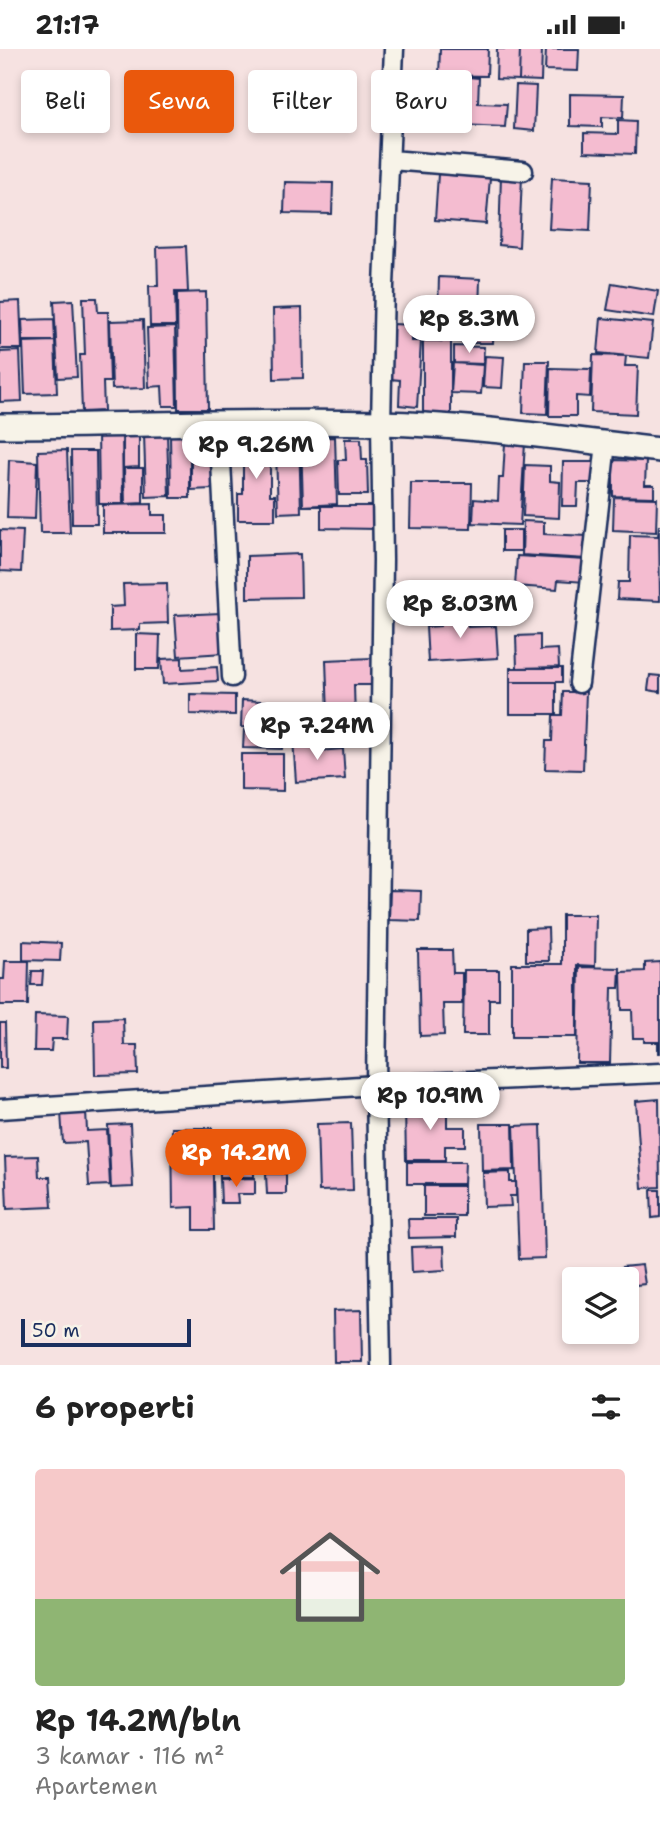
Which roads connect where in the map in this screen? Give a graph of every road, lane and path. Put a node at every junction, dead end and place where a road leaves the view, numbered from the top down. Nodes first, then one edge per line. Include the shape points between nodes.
1 (394, 49) edge
2 (391, 160) junction
3 (523, 171) dead end
4 (219, 422) junction
5 (381, 423) junction
6 (0, 426) edge
7 (606, 443) junction
8 (660, 450) edge
9 (232, 677) dead end
10 (579, 683) dead end
11 (660, 1073) edge
12 (376, 1085) junction
13 (0, 1109) edge
14 (381, 1365) edge

1 - 2 street
2 - 3 street
2 - 5 street
4 - 5 street
4 - 6 street
4 - 9 street
5 - 7 street
5 - 12 street
7 - 8 street
7 - 10 street
11 - 12 street
12 - 13 street
12 - 14 street

